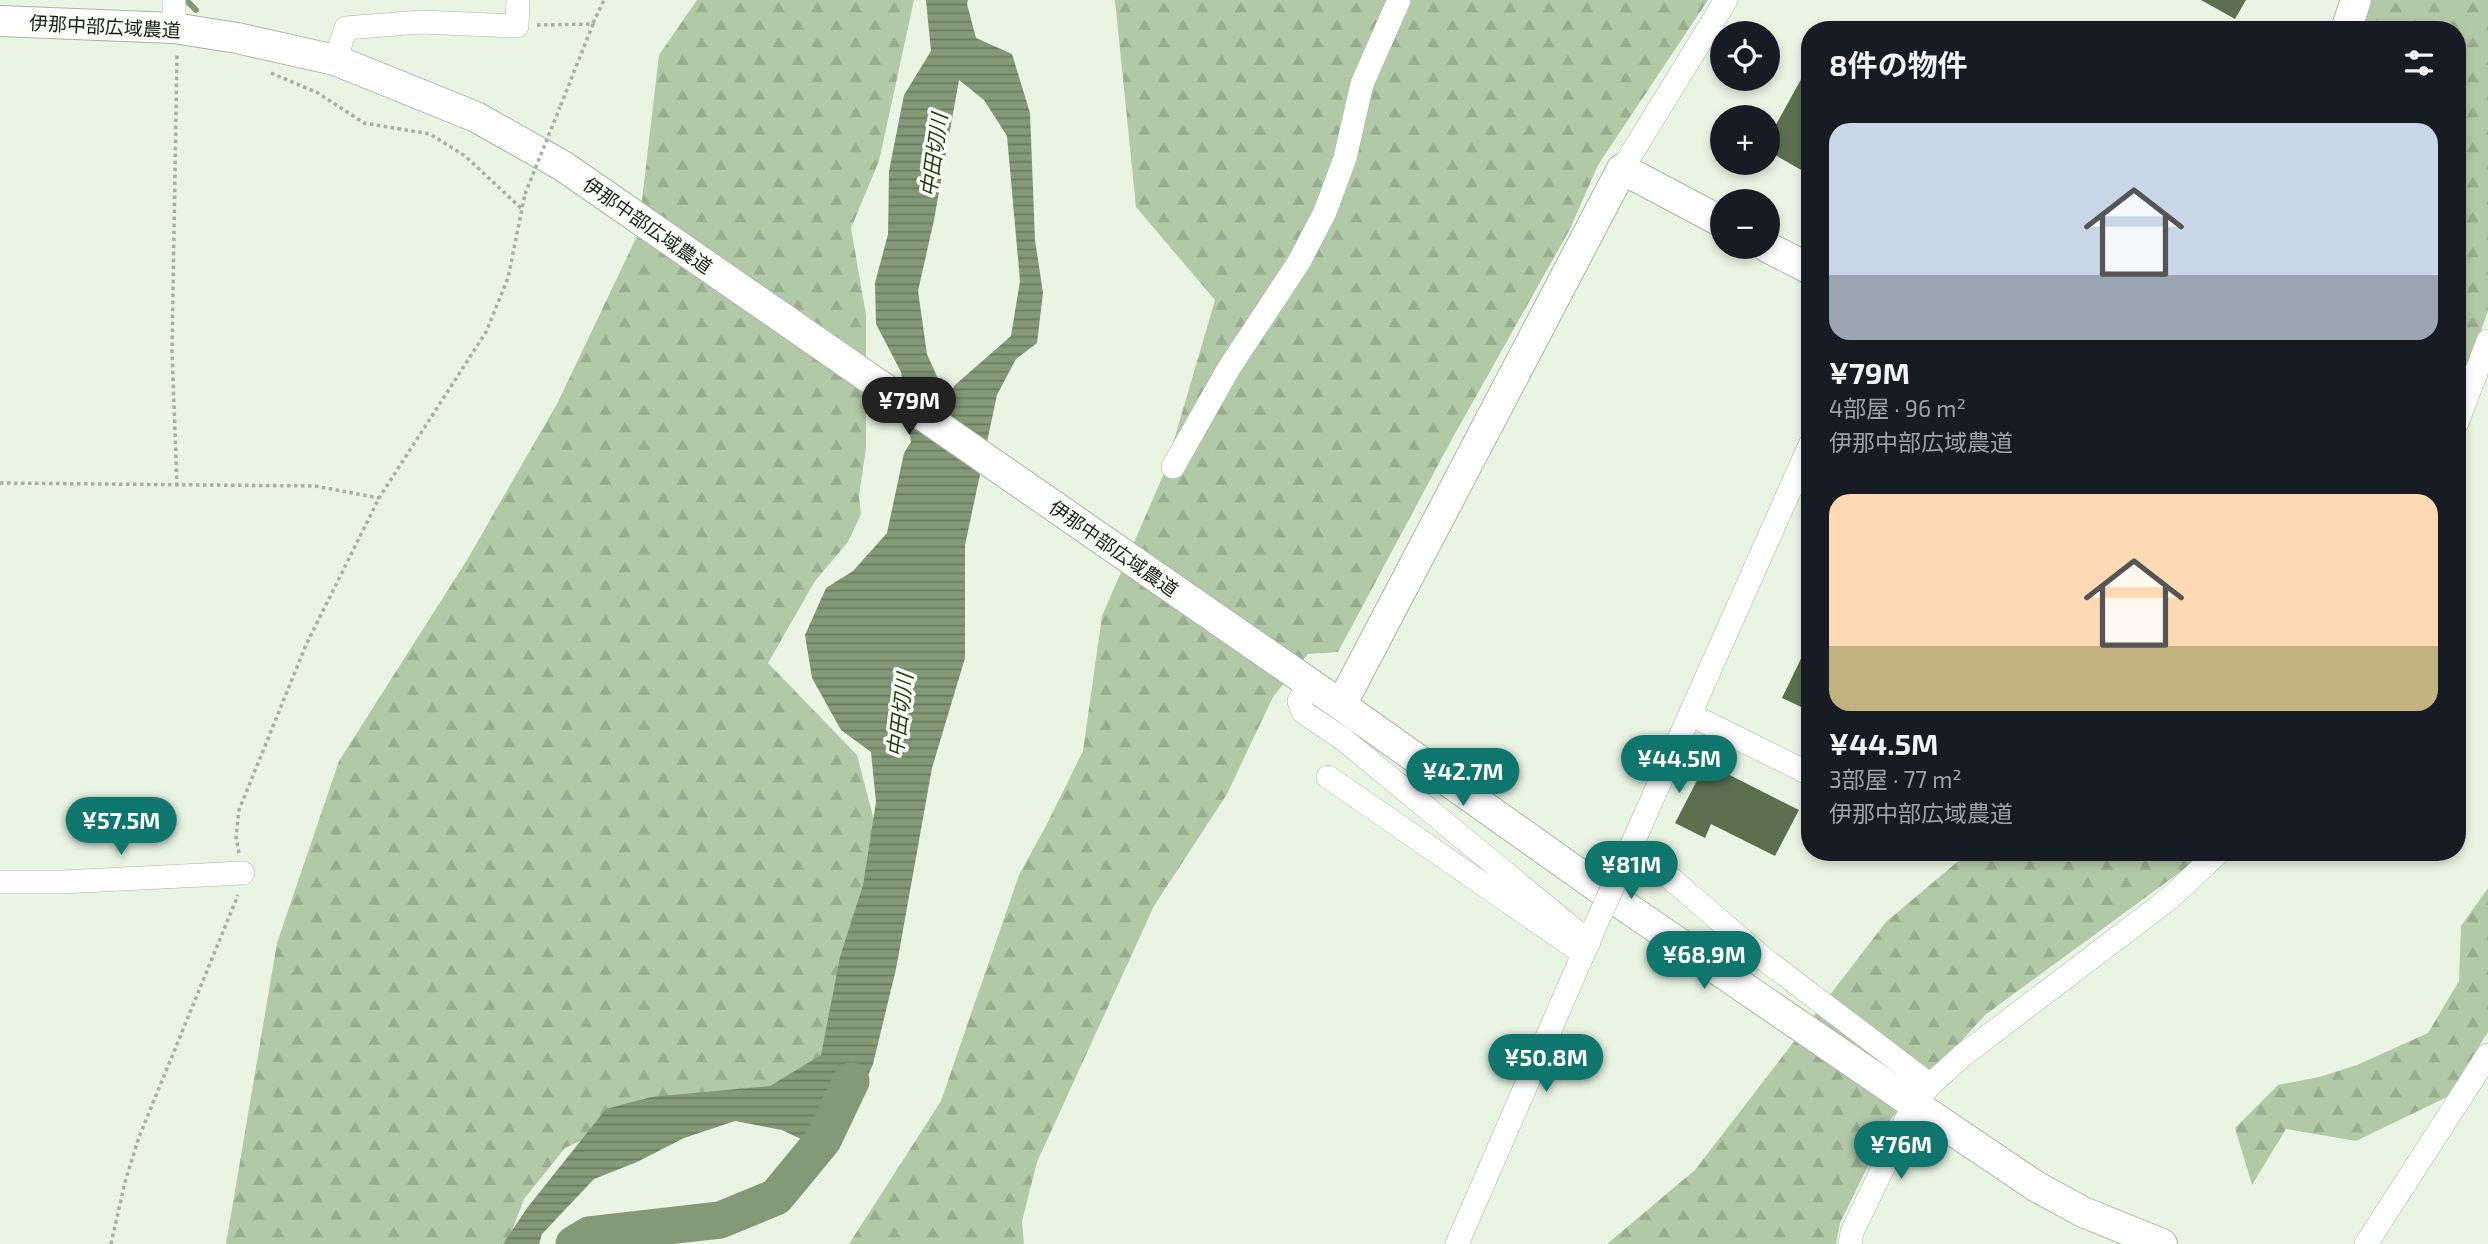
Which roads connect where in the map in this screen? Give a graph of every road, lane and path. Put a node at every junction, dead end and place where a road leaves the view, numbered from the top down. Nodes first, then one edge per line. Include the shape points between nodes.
1 (518, 0) edge
2 (604, 0) edge
3 (1399, 0) edge
4 (1726, 0) edge
5 (2356, 0) edge
6 (422, 11) edge
7 (174, 14) edge
8 (2349, 21) edge
9 (0, 22) edge
10 (593, 24) junction
11 (517, 26) junction
12 (335, 60) junction
13 (268, 72) dead end
14 (1622, 169) junction
15 (521, 208) junction
16 (1710, 216) edge
17 (1780, 254) edge
18 (1801, 265) edge
19 (2488, 341) edge
20 (2466, 399) edge
21 (1801, 465) edge
22 (1173, 467) dead end
23 (0, 483) edge
24 (177, 486) junction
25 (1309, 683) junction
26 (1340, 705) junction
27 (1691, 715) junction
28 (1801, 770) edge
29 (1328, 777) dead end
30 (1629, 851) junction
31 (2209, 861) edge
32 (243, 873) dead end
33 (0, 882) edge
34 (1589, 941) junction
35 (2488, 1055) edge
36 (1922, 1094) junction
37 (1856, 1240) edge
38 (1457, 1244) edge
39 (2162, 1244) edge
40 (2366, 1244) edge

1 - 11 street
2 - 10 path
3 - 22 street via 1362,84 1345,158 1325,212
4 - 14 street
5 - 8 street
6 - 11 street
6 - 12 street via 346,28
7 - 9 street, 伊那中部広域農道
7 - 12 street, 伊那中部広域農道 via 237,38
7 - 24 path via 178,69 172,351
10 - 11 path
10 - 15 path, bridge
12 - 25 street, 伊那中部広域農道 via 476,117 564,166
13 - 15 path via 318,93 363,123 430,134 465,156
14 - 16 street
14 - 26 street
15 - 24 path via 508,278 486,331 379,498 315,486
17 - 18 street
19 - 20 street
21 - 27 street
23 - 24 path
25 - 26 street, 伊那中部広域農道
25 - 34 street via 1299,701 1303,712 1343,739
26 - 36 street, 伊那中部広域農道 via 1613,898
27 - 28 street
27 - 30 street
29 - 34 street
30 - 34 street, bridge
30 - 36 street
31 - 36 street via 2170,898 1962,1056
32 - 33 street
34 - 38 street
35 - 40 street
36 - 37 street
36 - 39 street, 伊那中部広域農道 via 2037,1187

